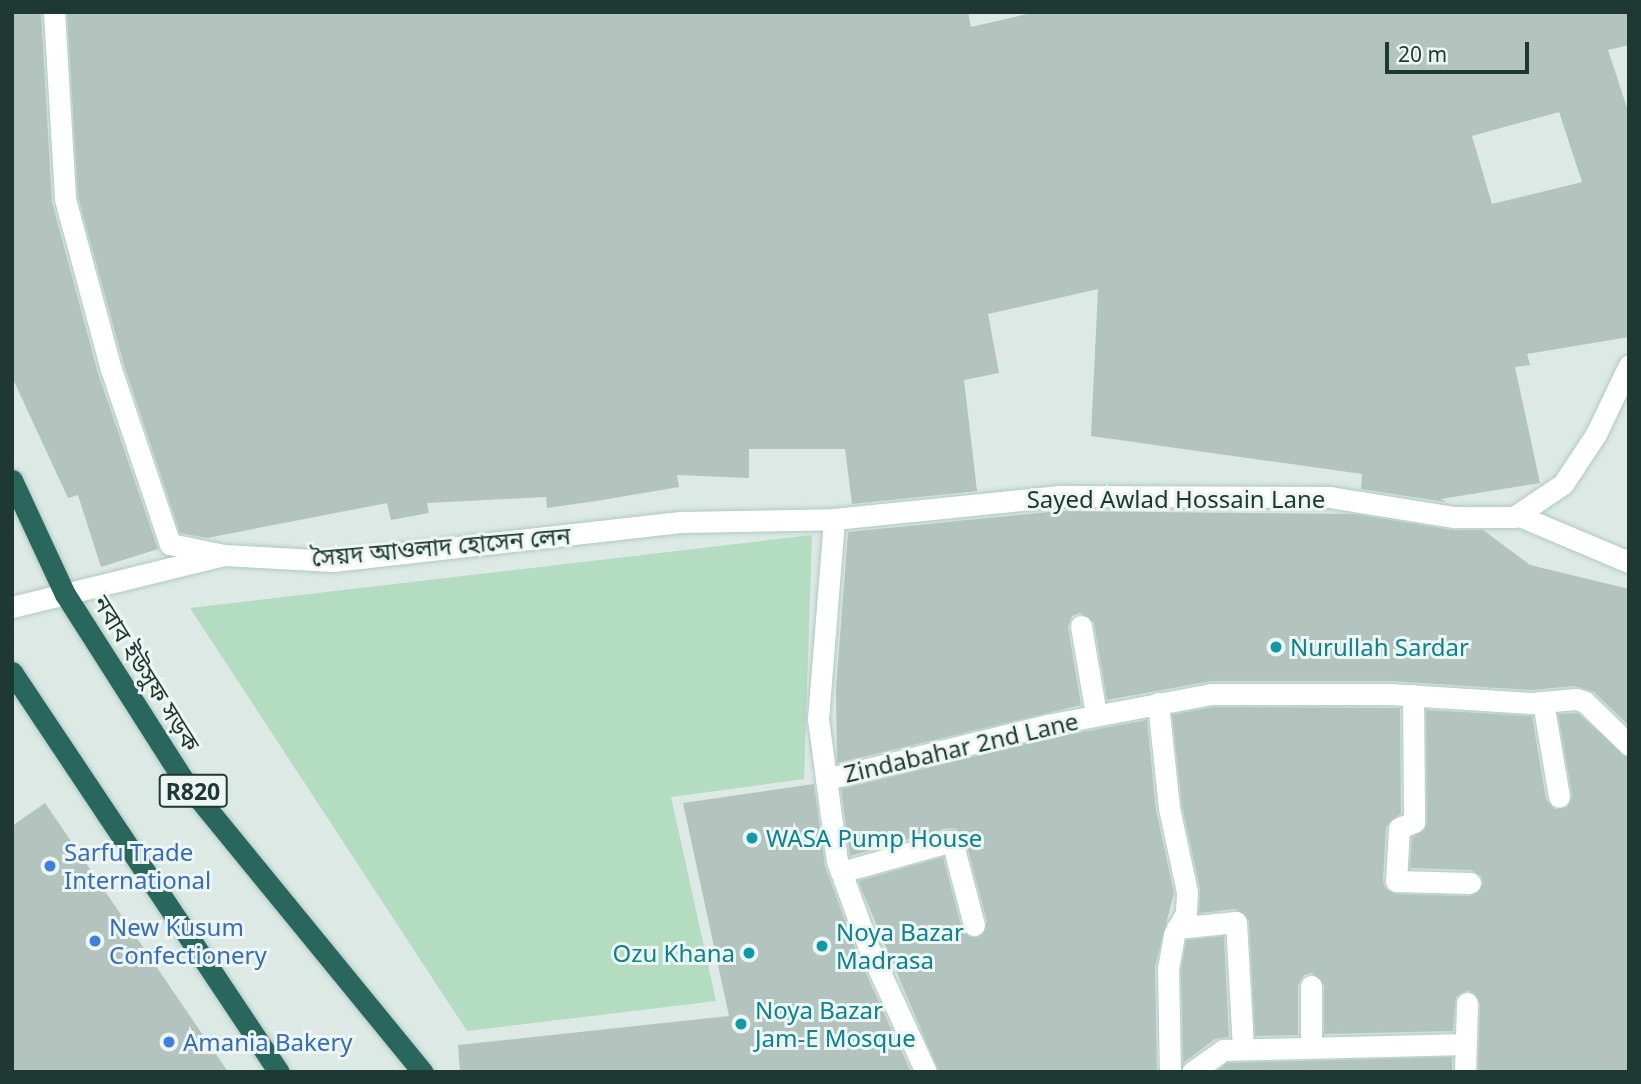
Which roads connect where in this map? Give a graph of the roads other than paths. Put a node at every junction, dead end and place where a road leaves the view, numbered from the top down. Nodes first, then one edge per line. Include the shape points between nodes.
1 (54, 12) edge
2 (1629, 365) edge
3 (12, 480) edge
4 (1517, 515) junction
5 (834, 519) junction
6 (225, 555) junction
7 (1629, 562) edge
8 (65, 594) junction
9 (12, 607) edge
10 (1081, 626) dead end
11 (12, 671) edge
12 (1413, 695) junction
13 (1546, 702) junction
14 (1158, 703) junction
15 (1096, 715) junction
16 (1629, 746) edge
17 (1629, 761) edge
18 (826, 779) junction
19 (1560, 797) dead end
20 (841, 872) junction
21 (1470, 883) dead end
22 (974, 925) dead end
23 (1177, 928) junction
24 (1311, 986) dead end
25 (1467, 1003) dead end
26 (1466, 1044) junction
27 (1311, 1048) junction
28 (1243, 1049) junction
29 (423, 1071) edge
30 (279, 1072) edge
31 (926, 1072) edge
32 (1170, 1072) edge
33 (1192, 1072) edge
34 (1465, 1072) edge

1 - 6 street via 65,199 111,369 170,544
2 - 4 street via 1596,434 1563,484
3 - 8 highway, নবাব ইউসুফ সড়ক / R820
4 - 5 street, Sayed Awlad Hossain Lane via 1454,517 1330,497 1060,496
4 - 7 street
5 - 6 street, সৈয়দ আওলাদ হোসেন লেন via 682,522 334,561
5 - 18 street, Zindabahar 2nd Lane via 818,719
6 - 8 street, সৈয়দ আওলাদ হোসেন লেন
8 - 9 street, সৈয়দ আওলাদ হোসেন লেন
8 - 29 highway, নবাব ইউসুফ সড়ক / R820 via 182,778
10 - 15 street, Zindabahar 2nd Lane
11 - 30 highway
12 - 13 street, Zindabahar 2nd Lane
12 - 14 street, Zindabahar 2nd Lane via 1211,694
12 - 21 street via 1413,822 1399,828 1396,881
13 - 16 street, Zindabahar 2nd Lane via 1585,702
13 - 19 street
14 - 15 street, Zindabahar 2nd Lane
14 - 23 street via 1169,807 1186,892 1186,913
15 - 18 street, Zindabahar 2nd Lane
16 - 17 street, Zindabahar 2nd Lane
18 - 20 street, Zindabahar 2nd Lane
20 - 22 street via 952,841
20 - 31 street, Zindabahar 2nd Lane via 895,1011
23 - 28 street via 1236,922
23 - 32 street via 1168,969
24 - 27 street
25 - 26 street
26 - 27 street
26 - 34 street
27 - 28 street
28 - 33 street via 1223,1050 1210,1064

